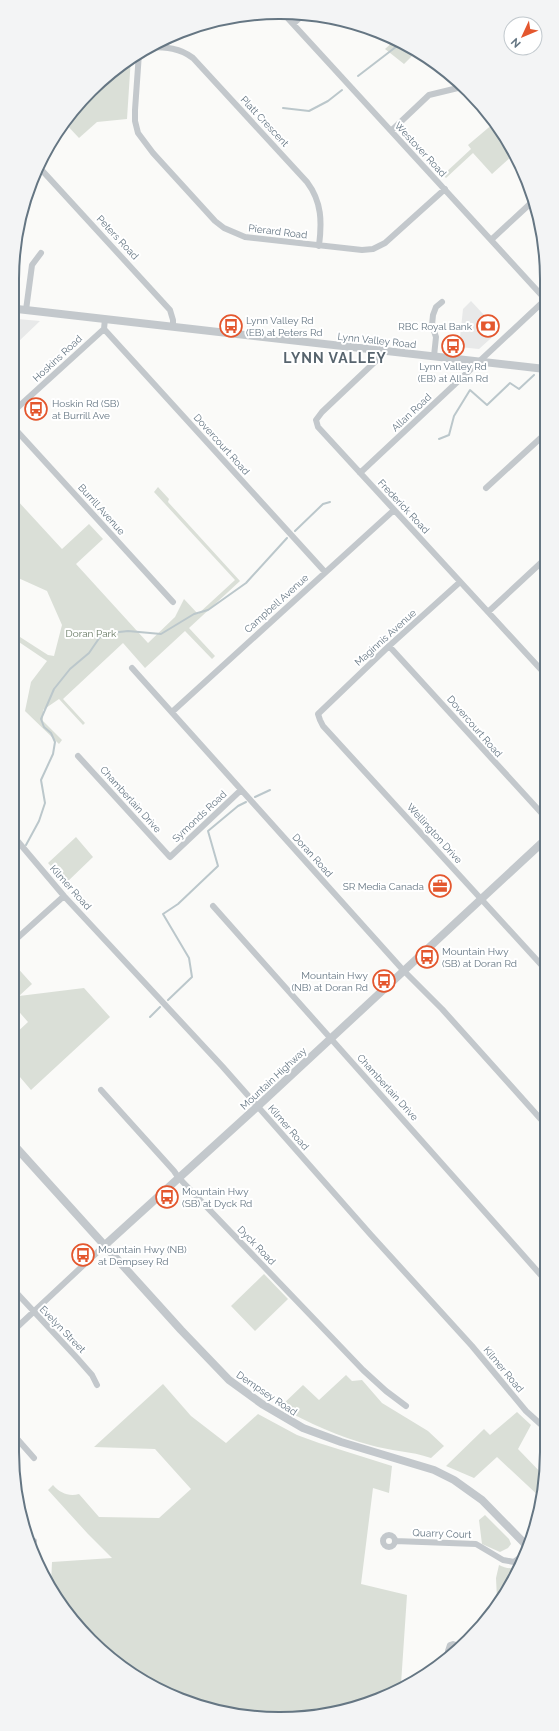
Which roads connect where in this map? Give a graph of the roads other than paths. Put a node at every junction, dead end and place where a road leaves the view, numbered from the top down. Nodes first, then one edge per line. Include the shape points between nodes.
1 (289, 20) edge
2 (297, 20) edge
3 (293, 24) junction
4 (161, 48) edge
5 (138, 61) edge
6 (457, 89) edge
7 (391, 131) junction
8 (43, 171) edge
9 (445, 190) junction
10 (529, 205) edge
11 (491, 240) junction
12 (319, 246) junction
13 (41, 252) dead end
14 (540, 294) edge
15 (442, 302) dead end
16 (540, 304) edge
17 (19, 309) edge
18 (26, 310) junction
19 (105, 319) junction
20 (173, 326) junction
21 (104, 329) junction
22 (381, 350) junction
23 (434, 356) junction
24 (480, 361) junction
25 (540, 367) edge
26 (19, 406) edge
27 (19, 433) edge
28 (540, 439) edge
29 (360, 473) junction
30 (486, 488) dead end
31 (394, 510) junction
32 (540, 564) edge
33 (325, 572) junction
34 (460, 582) junction
35 (173, 602) dead end
36 (488, 612) junction
37 (389, 646) junction
38 (132, 668) dead end
39 (540, 668) edge
40 (323, 708) joint
41 (172, 712) junction
42 (78, 756) dead end
43 (241, 790) junction
44 (540, 811) edge
45 (19, 843) edge
46 (540, 844) edge
47 (170, 856) joint
48 (64, 896) junction
49 (480, 899) junction
50 (214, 906) dead end
51 (19, 936) edge
52 (540, 964) edge
53 (403, 970) junction
54 (330, 1037) junction
55 (101, 1090) dead end
56 (258, 1106) junction
57 (540, 1118) edge
58 (19, 1151) edge
59 (178, 1177) junction
60 (105, 1245) junction
61 (540, 1274) edge
62 (19, 1296) edge
63 (33, 1312) junction
64 (19, 1325) edge
65 (97, 1385) dead end
66 (406, 1406) dead end
67 (540, 1424) edge
68 (19, 1441) edge
69 (34, 1458) dead end
70 (395, 1541) dead end
71 (523, 1543) edge
72 (516, 1561) edge

1 - 3 street, Westover Road
2 - 3 street
3 - 7 street, Westover Road
4 - 12 street, Platt Crescent via 176,49 193,58 308,182 320,210
5 - 12 street, Pierard Road via 135,110 138,133 215,221 245,237
6 - 7 street via 429,95
7 - 9 street, Westover Road
8 - 20 street, Peters Road via 170,310
9 - 11 street, Westover Road
9 - 12 street, Pierard Road via 380,246 367,250
10 - 11 street
11 - 14 street, Westover Road
13 - 18 street via 32,266
15 - 23 street via 436,307 433,315 432,325 436,337
16 - 24 street, Allan Road
17 - 18 street, Lynn Valley Road
18 - 19 street, Lynn Valley Road
19 - 20 street, Lynn Valley Road
19 - 21 street
20 - 22 street, Lynn Valley Road
21 - 26 street, Hoskins Road
21 - 33 street, Dovercourt Road
22 - 23 street, Lynn Valley Road
22 - 29 street, Frederick Road via 379,358 316,420 318,427
23 - 24 street, Lynn Valley Road
24 - 25 street, Lynn Valley Road
24 - 29 street, Allan Road
27 - 35 street, Burrill Avenue
28 - 30 street
29 - 31 street, Frederick Road
31 - 33 street, Campbell Avenue
31 - 34 street, Frederick Road
32 - 36 street
33 - 41 street, Campbell Avenue
34 - 36 street, Frederick Road
34 - 37 street, Maginnis Avenue
36 - 39 street, Frederick Road
37 - 40 street, Maginnis Avenue
37 - 44 street, Dovercourt Road
38 - 41 street, Doran Road
40 - 49 street, Wellington Drive via 318,714 323,726
41 - 43 street, Doran Road
42 - 47 street, Chamberlain Drive
43 - 47 street, Symonds Road
43 - 53 street, Doran Road
45 - 48 street, Kilmer Road
46 - 49 street, Mountain Highway
48 - 51 street
48 - 56 street, Kilmer Road
49 - 52 street, Wellington Drive
49 - 53 street, Mountain Highway
50 - 54 street, Chamberlain Drive
53 - 54 street, Mountain Highway
53 - 57 street, Doran Road via 442,1009
54 - 56 street, Mountain Highway
54 - 61 street, Chamberlain Drive
55 - 59 street, Dyck Road
56 - 59 street, Mountain Highway
56 - 67 street, Kilmer Road via 370,1235 472,1346 526,1411
58 - 60 street, Dempsey Road
59 - 60 street, Mountain Highway
59 - 66 street, Dyck Road via 363,1370
60 - 63 street, Mountain Highway
60 - 71 street, Dempsey Road via 214,1365 257,1401 291,1422 320,1435 434,1470 482,1500
62 - 63 street, Evelyn Street
63 - 64 street, Mountain Highway
63 - 65 street, Evelyn Street via 92,1375
68 - 69 street
70 - 72 street, Quarry Court via 476,1544 503,1560

